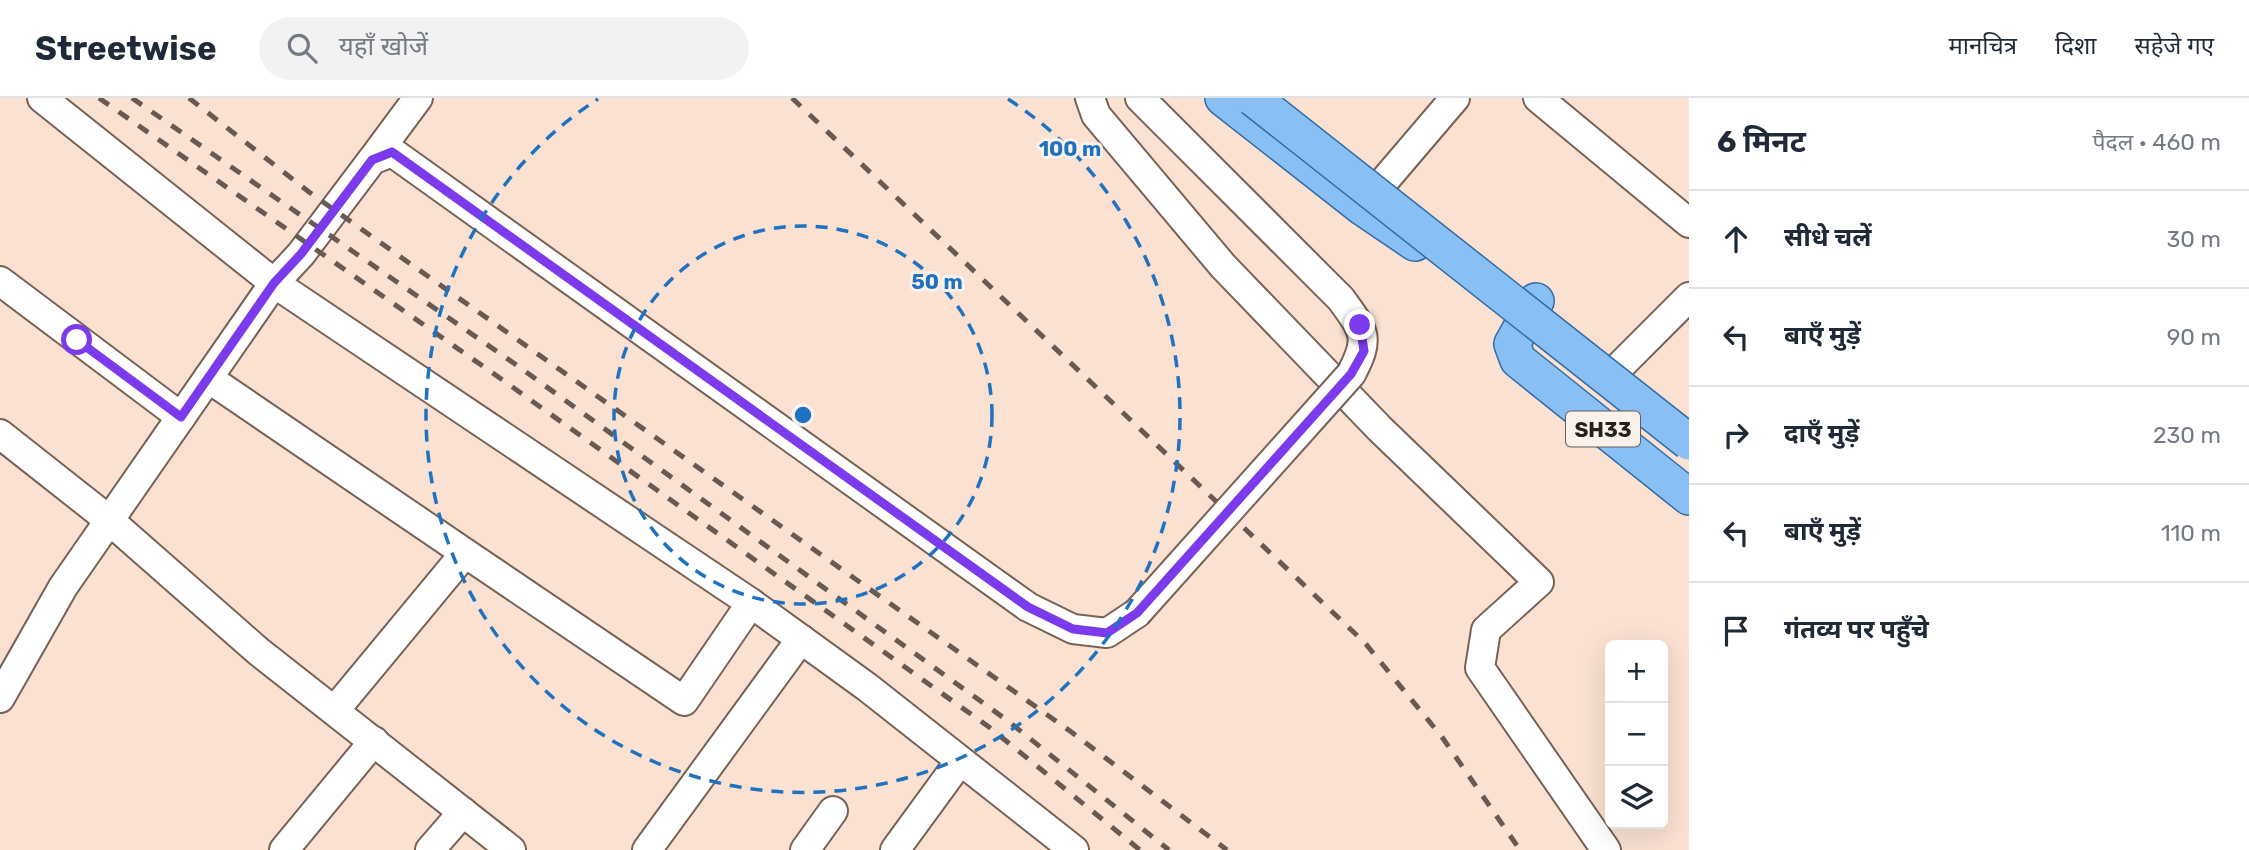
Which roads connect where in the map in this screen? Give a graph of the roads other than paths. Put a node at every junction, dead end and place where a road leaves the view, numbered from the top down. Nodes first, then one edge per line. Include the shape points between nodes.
1 (43, 98) edge
2 (418, 98) edge
3 (1090, 98) edge
4 (1140, 98) edge
5 (1223, 98) edge
6 (1253, 98) edge
7 (1278, 98) edge
8 (1455, 98) edge
9 (1538, 98) edge
10 (372, 160) junction
11 (1385, 181) junction
12 (1362, 207) junction
13 (1689, 223) edge
14 (0, 281) edge
15 (274, 283) junction
16 (1689, 297) edge
17 (1525, 329) junction
18 (1620, 366) junction
19 (208, 378) junction
20 (181, 417) junction
21 (1689, 423) edge
22 (0, 434) edge
23 (1689, 442) edge
24 (1689, 454) edge
25 (1689, 497) edge
26 (109, 520) junction
27 (465, 553) junction
28 (751, 603) junction
29 (801, 639) junction
30 (8, 662) edge
31 (0, 698) edge
32 (335, 710) junction
33 (374, 741) junction
34 (960, 761) junction
35 (833, 811) dead end
36 (463, 812) junction
37 (284, 850) edge
38 (430, 850) edge
39 (511, 850) edge
40 (647, 850) edge
41 (805, 850) edge
42 (895, 850) edge
43 (1074, 850) edge
44 (1606, 850) edge

1 - 15 street
2 - 10 street
3 - 44 street via 1096,115 1223,266 1380,429 1539,582 1486,630 1480,668
4 - 10 street, bridge via 1341,299 1360,325 1364,351 1351,374 1137,613 1107,633 1073,629 1028,607 392,152
5 - 12 main road
6 - 23 main road, bridge
7 - 11 main road
8 - 11 street
9 - 13 street
10 - 15 street
11 - 12 street
11 - 17 main road via 1442,230
12 - 17 main road via 1430,253
14 - 20 street
15 - 19 street
15 - 28 street
16 - 18 street
17 - 18 main road
17 - 24 main road
17 - 25 main road, SH33
18 - 21 main road
19 - 20 street
19 - 27 street
20 - 26 street
22 - 26 street
26 - 30 street
26 - 32 street via 258,651
27 - 28 street via 684,701
27 - 32 street
28 - 29 street
29 - 34 street
29 - 40 street
30 - 31 street
32 - 33 street
33 - 36 street
33 - 37 street
34 - 42 street
34 - 43 street
35 - 41 street
36 - 38 street
36 - 39 street

